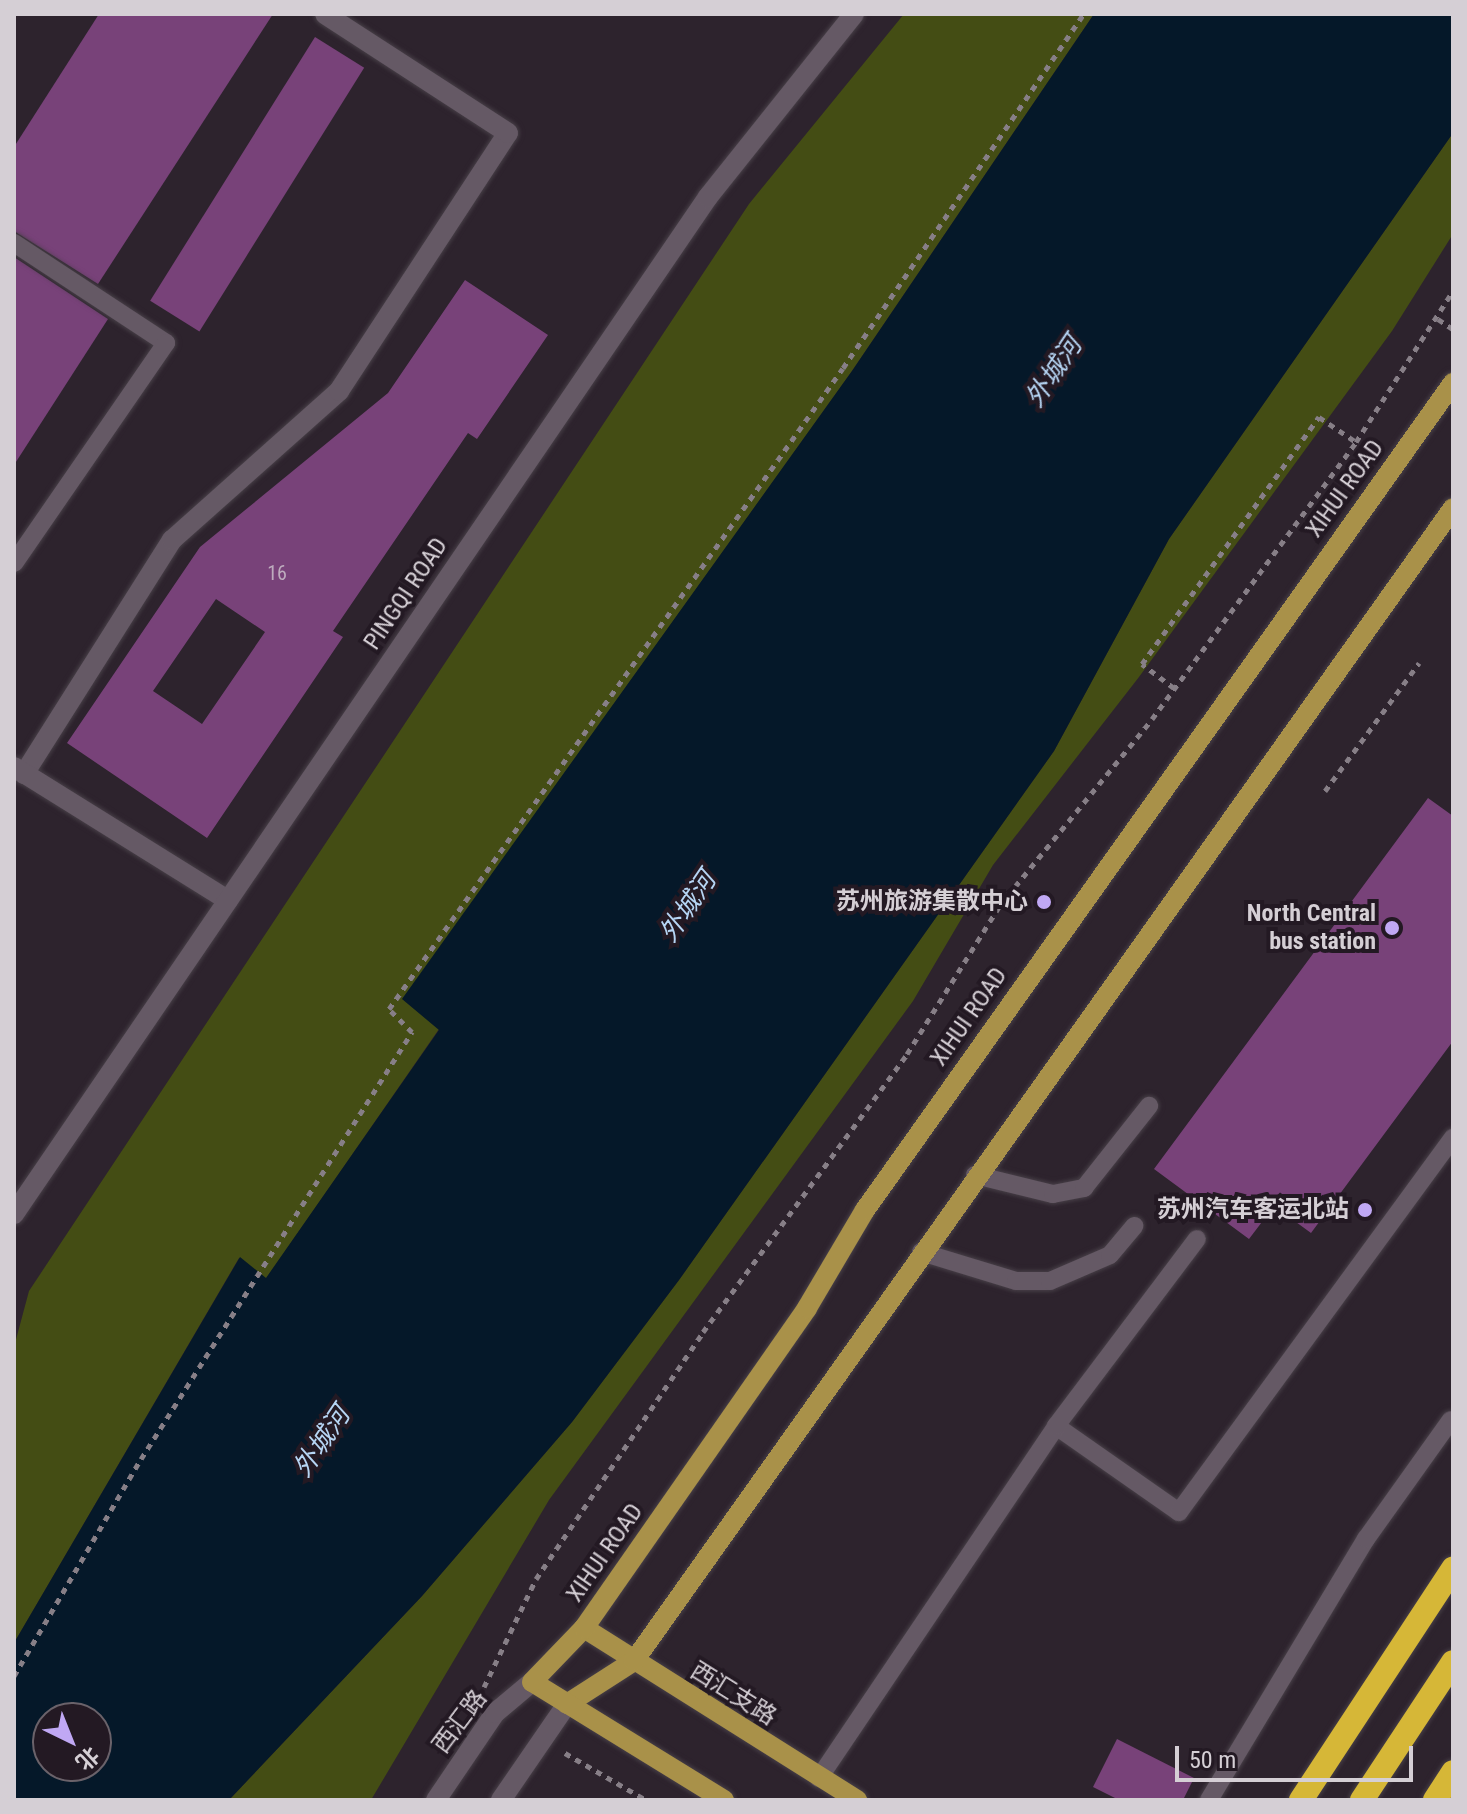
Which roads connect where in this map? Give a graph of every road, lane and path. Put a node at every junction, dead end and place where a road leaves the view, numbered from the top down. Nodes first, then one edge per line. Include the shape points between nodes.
1 (325, 14) edge
2 (1084, 14) edge
3 (848, 16) edge
4 (14, 243) edge
5 (1453, 291) edge
6 (1438, 319) junction
7 (1453, 329) edge
8 (1453, 383) edge
9 (1356, 442) junction
10 (1453, 508) edge
11 (14, 563) edge
12 (1419, 663) dead end
13 (1174, 688) junction
14 (19, 770) edge
15 (1325, 791) dead end
16 (228, 900) junction
17 (1149, 1106) dead end
18 (1453, 1137) edge
19 (975, 1175) junction
20 (14, 1214) edge
21 (1134, 1226) dead end
22 (1197, 1239) dead end
23 (921, 1252) junction
24 (1451, 1420) dead end
25 (1056, 1426) junction
26 (559, 1545) dead end
27 (1453, 1569) edge
28 (584, 1628) junction
29 (634, 1661) junction
30 (1453, 1662) edge
31 (14, 1676) edge
32 (532, 1682) junction
33 (567, 1704) junction
34 (1453, 1772) edge
35 (819, 1778) junction
36 (610, 1779) dead end
37 (436, 1800) edge
38 (501, 1800) edge
39 (646, 1800) edge
40 (724, 1800) edge
41 (857, 1800) edge
42 (1209, 1800) edge
43 (1301, 1800) edge
44 (1362, 1800) edge
45 (1435, 1800) edge

1 - 14 main road via 508,133 339,391 172,540
2 - 31 path via 843,368 389,1009 412,1032 141,1459
3 - 16 main road, PINGQI ROAD via 708,197
4 - 11 lane via 166,343
5 - 6 path
6 - 7 path
6 - 9 path
8 - 28 main road, XIHUI ROAD via 865,1210 807,1308
9 - 13 path
9 - 13 path via 1319,417 1142,664
10 - 19 main road
12 - 15 path
13 - 26 path via 1000,905 907,1054 703,1332
14 - 16 main road
16 - 20 main road, PINGQI ROAD
17 - 19 lane via 1084,1188 1053,1194
18 - 25 lane via 1179,1512
19 - 23 main road
21 - 23 lane via 1110,1255 1050,1281 1016,1281
22 - 25 lane
23 - 29 main road
24 - 42 lane via 1366,1539
25 - 35 lane
27 - 43 highway
28 - 29 main road, 西汇支路
28 - 32 main road, XIHUI ROAD
29 - 33 main road
29 - 35 main road, 西汇支路
30 - 44 highway
32 - 33 main road
32 - 37 main road, 西汇路 via 495,1713
33 - 38 main road
33 - 40 main road
34 - 45 highway
35 - 41 main road, 西汇支路
36 - 39 path

